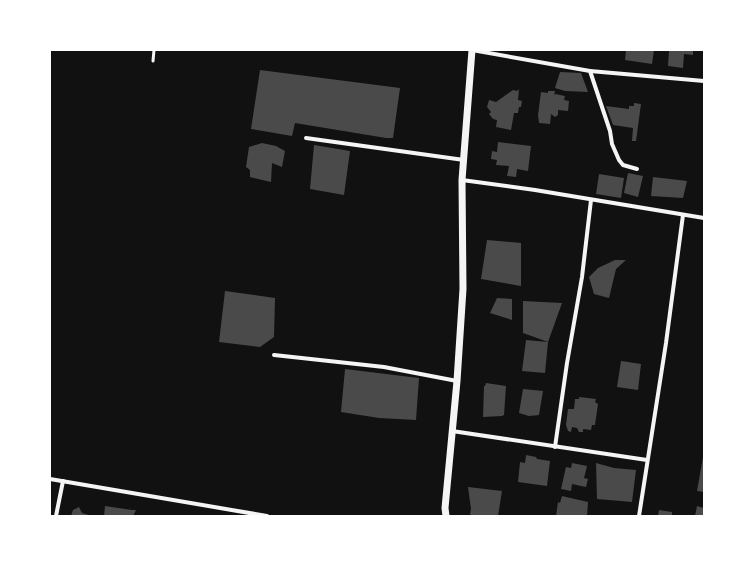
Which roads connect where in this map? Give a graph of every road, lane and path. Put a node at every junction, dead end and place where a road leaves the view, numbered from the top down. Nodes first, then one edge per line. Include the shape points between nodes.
1 (154, 50) edge
2 (472, 50) edge
3 (153, 61) dead end
4 (590, 71) junction
5 (704, 81) edge
6 (306, 138) dead end
7 (464, 160) junction
8 (637, 169) dead end
9 (462, 180) junction
10 (591, 200) junction
11 (684, 215) junction
12 (704, 218) edge
13 (274, 355) dead end
14 (457, 381) junction
15 (452, 431) junction
16 (555, 447) junction
17 (647, 460) junction
18 (50, 479) edge
19 (63, 482) junction
20 (56, 516) edge
21 (267, 516) edge
22 (446, 516) edge
23 (639, 516) edge

1 - 3 lane
2 - 4 street
2 - 7 street
4 - 5 street
4 - 8 street via 618,160
6 - 7 street
7 - 9 street
9 - 10 street
9 - 14 street via 463,289
10 - 11 street
10 - 16 street via 582,277
11 - 12 street
11 - 17 street
13 - 14 street via 384,367
14 - 15 street
15 - 16 street
15 - 22 street
16 - 17 street
17 - 23 street
18 - 19 street
19 - 20 street
19 - 21 street

